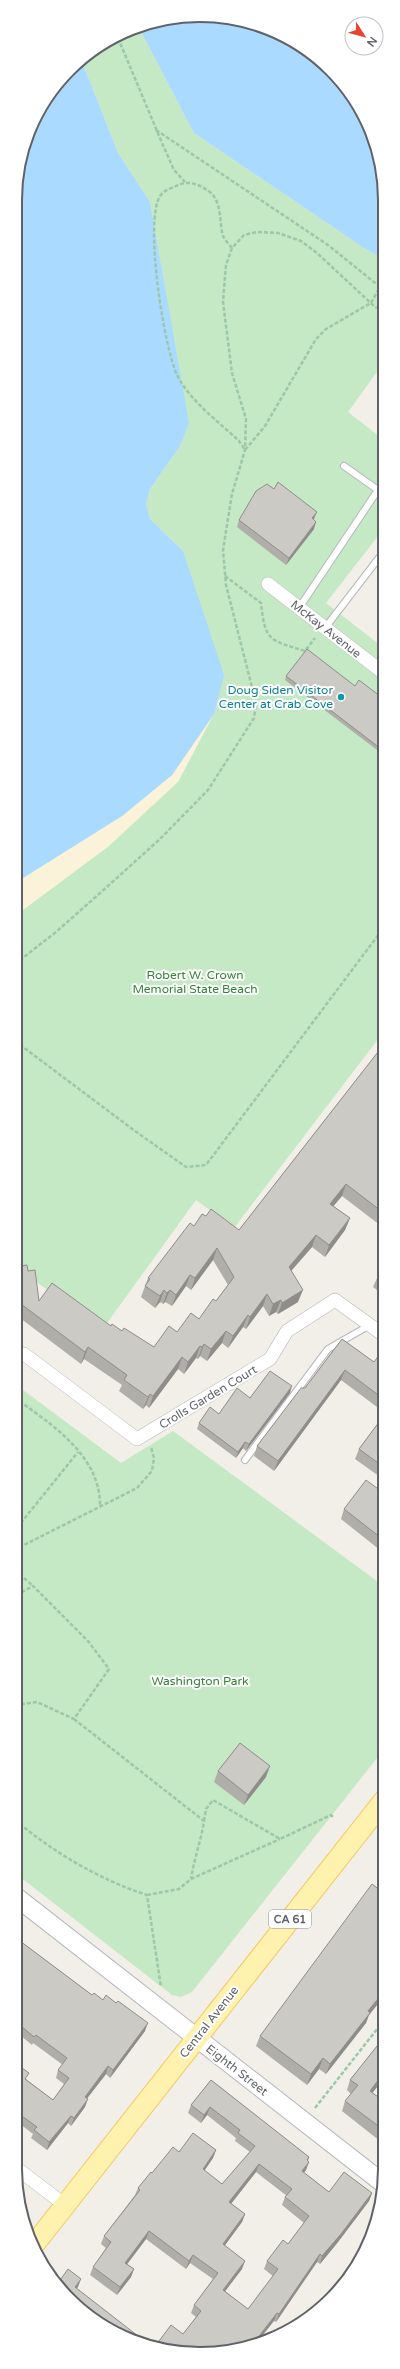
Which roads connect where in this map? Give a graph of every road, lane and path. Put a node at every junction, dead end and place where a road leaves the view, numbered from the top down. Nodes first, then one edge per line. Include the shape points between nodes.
1 (119, 41) edge
2 (156, 130) junction
3 (185, 182) junction
4 (232, 248) junction
5 (378, 285) edge
6 (378, 291) edge
7 (371, 303) junction
8 (378, 307) edge
9 (244, 450) junction
10 (344, 466) dead end
11 (378, 559) edge
12 (225, 576) junction
13 (268, 584) dead end
14 (299, 608) junction
15 (324, 627) junction
16 (378, 669) edge
17 (378, 935) edge
18 (22, 958) edge
19 (22, 1046) edge
20 (370, 1325) junction
21 (378, 1331) edge
22 (24, 1354) dead end
23 (22, 1403) edge
24 (145, 1435) junction
25 (78, 1452) junction
26 (245, 1460) dead end
27 (100, 1505) junction
28 (22, 1522) edge
29 (22, 1546) edge
30 (22, 1576) edge
31 (33, 1586) junction
32 (22, 1592) edge
33 (22, 1704) edge
34 (74, 1719) junction
35 (378, 1808) edge
36 (333, 1817) dead end
37 (204, 1821) junction
38 (22, 1825) edge
39 (280, 1839) junction
40 (191, 1879) junction
41 (147, 1895) junction
42 (22, 1901) edge
43 (161, 1987) dead end
44 (378, 2028) edge
45 (197, 2038) junction
46 (304, 2123) junction
47 (22, 2172) edge
48 (378, 2179) edge
49 (65, 2205) junction
50 (37, 2241) edge

1 - 2 path
2 - 3 path via 174,170
2 - 5 path via 328,245
3 - 4 path via 200,185 212,194 220,211 224,237
3 - 9 path via 168,189 160,196 155,212 155,268 170,349 177,375 188,391 239,441
4 - 7 path via 244,235 258,232 278,233 301,242 317,253
4 - 9 path via 226,264 223,302 232,373 246,419
6 - 7 path
7 - 8 path
7 - 9 path via 326,329 316,339 265,426
9 - 12 path via 232,494 223,550
10 - 14 lane via 378,490
11 - 15 lane
12 - 15 path via 261,603 263,628 274,641 305,651
12 - 18 path via 256,703 254,718 208,790 182,817 85,906
13 - 14 street, McKay Avenue
14 - 15 street, McKay Avenue
15 - 16 street, McKay Avenue
17 - 19 path via 206,1165 186,1166
20 - 21 street, Crolls Garden Court
20 - 24 street, Crolls Garden Court via 335,1300 287,1330 270,1359
20 - 26 lane via 328,1349
22 - 24 street, Crolls Garden Court via 137,1439
23 - 25 path via 54,1426
24 - 27 path via 154,1458 152,1471 137,1488
25 - 27 path via 92,1468 100,1491
25 - 28 path
27 - 29 path
30 - 31 path
31 - 32 path
31 - 34 path via 88,1641 109,1669
33 - 34 path via 37,1702
34 - 37 path
35 - 45 main road, Central Avenue / CA 61
36 - 39 path via 331,1815
37 - 39 path via 206,1809 214,1800
37 - 40 path
38 - 41 path via 91,1871
39 - 40 path
40 - 41 path via 179,1889
41 - 43 path
42 - 45 main road, Eighth Street
44 - 46 path
45 - 46 main road, Eighth Street
45 - 49 main road, Central Avenue / CA 61
46 - 48 main road, Eighth Street
47 - 49 street
49 - 50 main road, Central Avenue / CA 61

